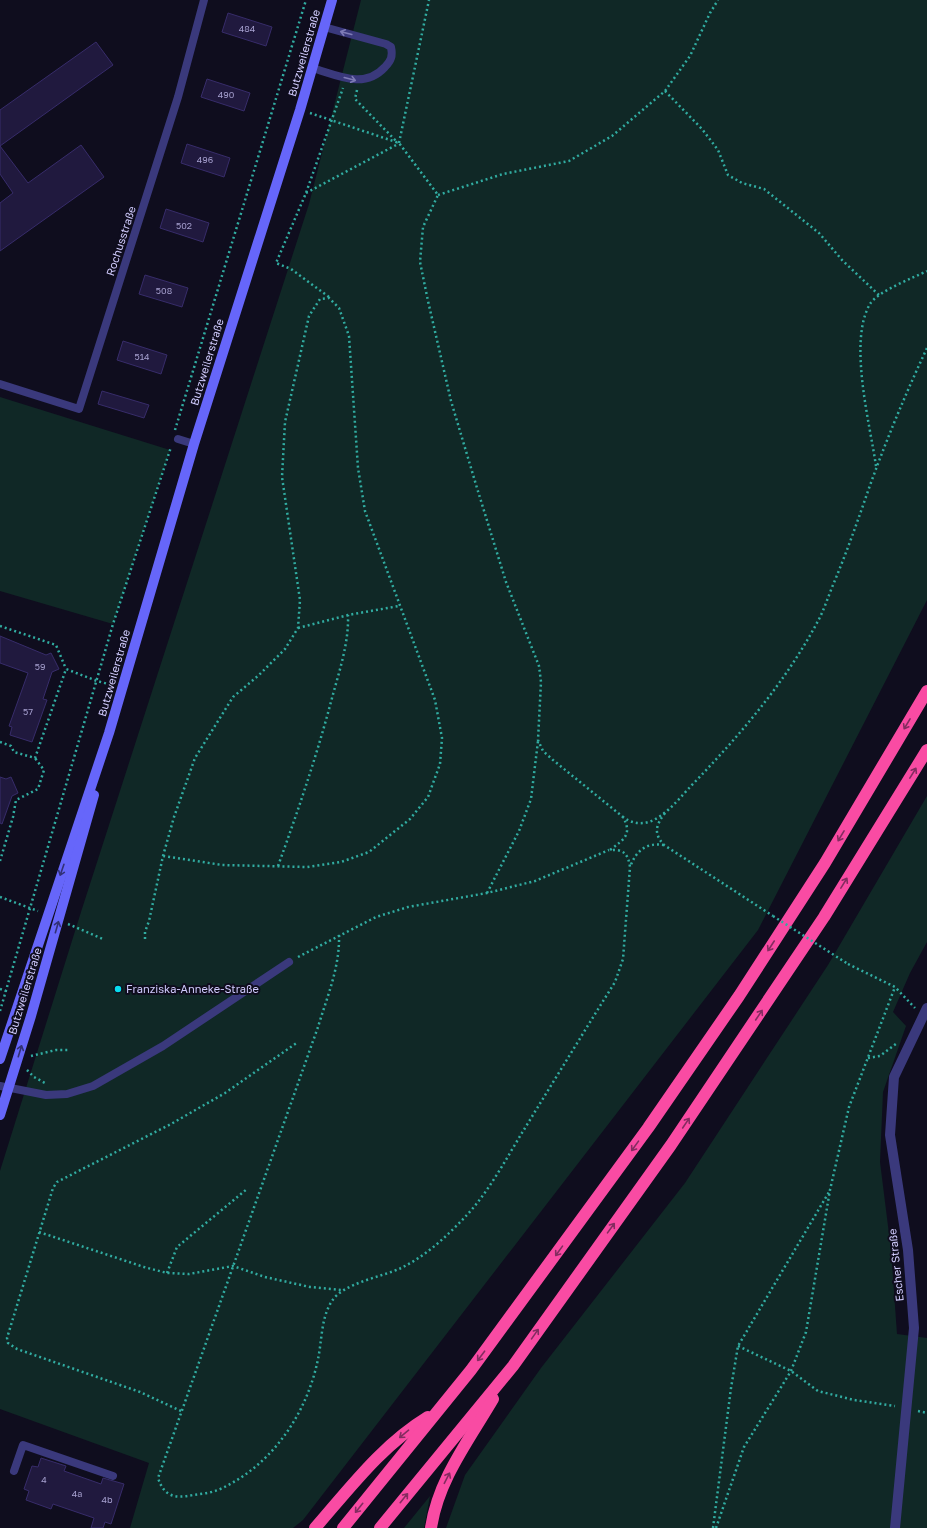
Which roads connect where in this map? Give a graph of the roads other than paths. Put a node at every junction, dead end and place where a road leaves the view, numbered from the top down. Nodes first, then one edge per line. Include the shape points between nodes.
1 (204, 0) edge
2 (332, 0) edge
3 (324, 27) junction
4 (312, 68) junction
5 (0, 384) edge
6 (174, 439) road end
7 (194, 444) junction
8 (927, 691) edge
9 (109, 733) junction
10 (927, 750) edge
11 (289, 962) road end
12 (926, 1011) edge
13 (0, 1059) edge
14 (4, 1087) edge
15 (0, 1115) edge
16 (513, 1366) junction
17 (436, 1413) junction
18 (14, 1471) dead end
19 (113, 1476) dead end
20 (315, 1528) edge
21 (343, 1528) edge
22 (380, 1528) edge
23 (431, 1528) edge
24 (895, 1528) edge

1 - 5 lane, Rochusstraße via 178,97 79,409
2 - 3 main road, Butzweilerstraße
3 - 4 main road, Butzweilerstraße
4 -> 3 lane via 358,80 373,76 390,62 391,47 386,44
4 - 7 main road, Butzweilerstraße
6 - 7 lane
7 - 9 main road, Butzweilerstraße
8 -> 17 highway via 825,863 739,996 558,1252
9 -> 13 main road, Butzweilerstraße
14 -> 9 main road, Butzweilerstraße via 59,920
16 -> 10 highway via 671,1145 761,1012 824,917
11 - 14 lane via 163,1046 93,1086 67,1094 46,1095
12 - 24 street, Escher Straße via 894,1076 890,1135 908,1250 913,1320
14 - 15 main road, Butzweilerstraße
22 -> 16 highway
23 -> 16 highway via 437,1499 448,1476
17 -> 20 highway via 407,1430 382,1452
17 -> 21 highway
18 - 19 lane via 22,1445

